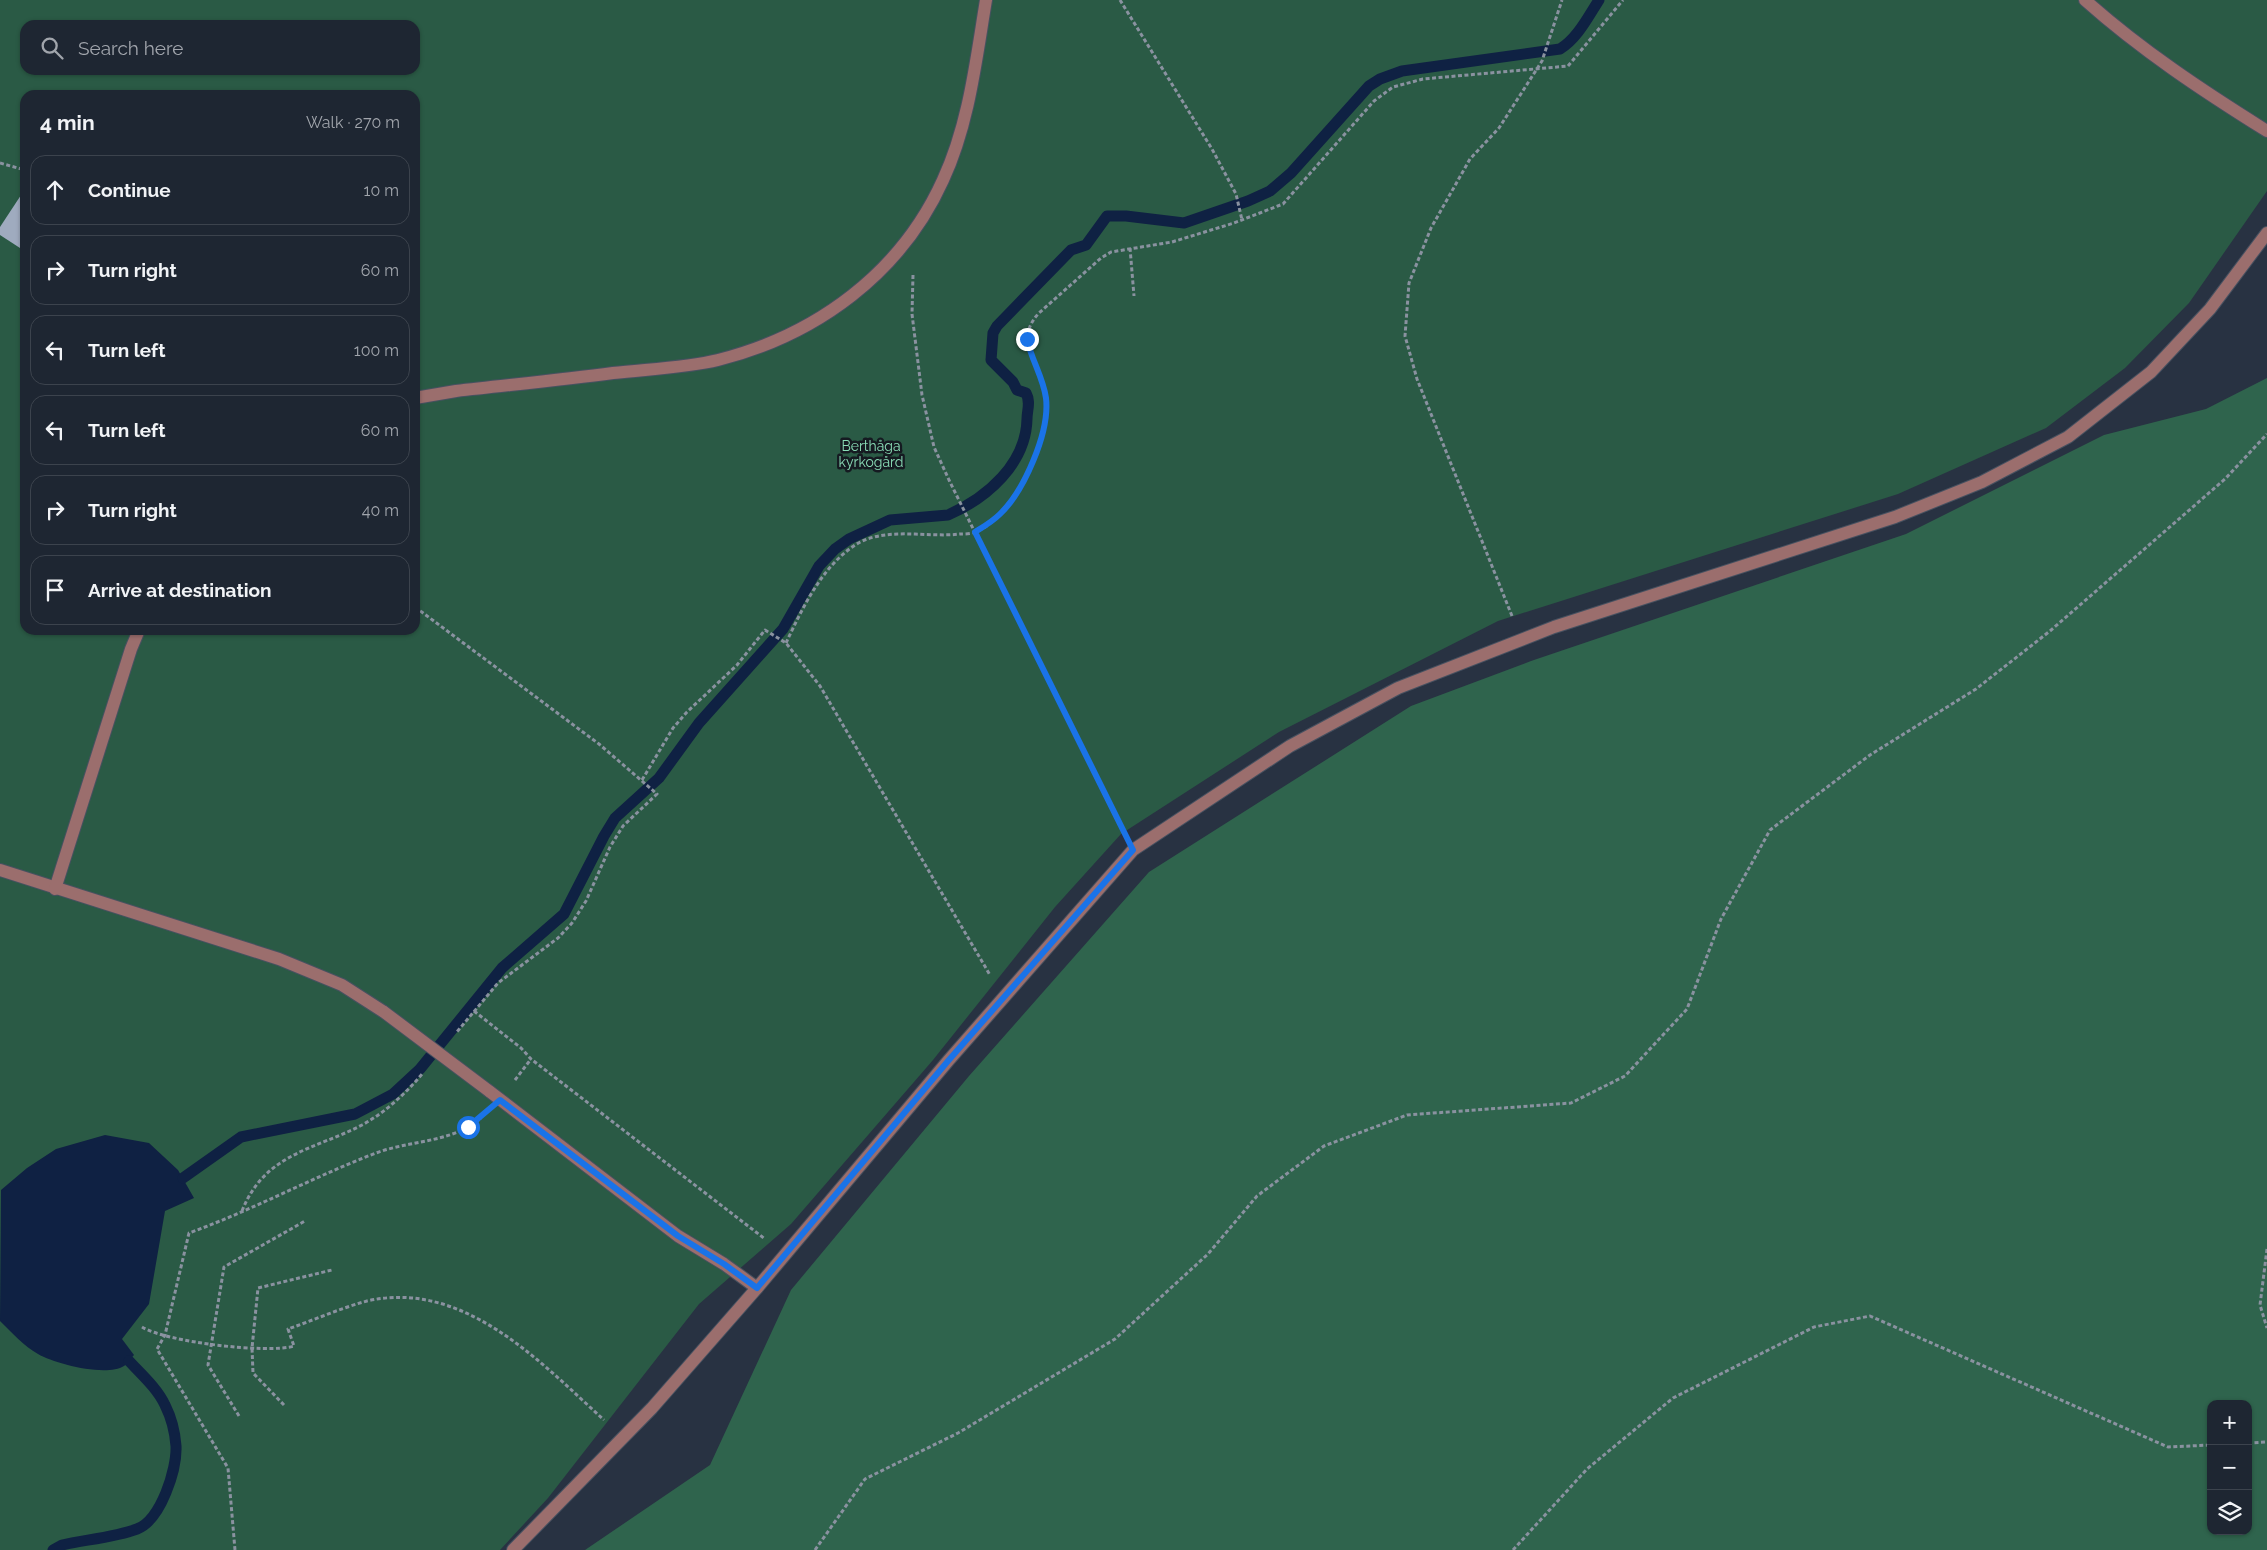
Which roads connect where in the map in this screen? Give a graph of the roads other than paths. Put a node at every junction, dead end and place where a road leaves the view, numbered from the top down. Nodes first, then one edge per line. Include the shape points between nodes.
1 (986, 0) edge
2 (2085, 0) edge
3 (2267, 131) edge
4 (2267, 233) edge
5 (420, 397) edge
6 (137, 635) edge
7 (0, 870) edge
8 (56, 889) junction
9 (757, 1288) junction
10 (513, 1550) edge

1 - 5 lane via 970,93 944,179 913,234 879,274 845,302 792,334 744,352 700,363
2 - 3 lane via 2174,71
4 - 9 lane via 2210,310 2151,372 2068,438 1982,482 1896,517 1522,640 1398,688 1290,746 1133,850
6 - 8 lane
7 - 8 lane
8 - 9 lane, bridge via 287,962 342,985 384,1012 678,1236
9 - 10 lane via 652,1408

